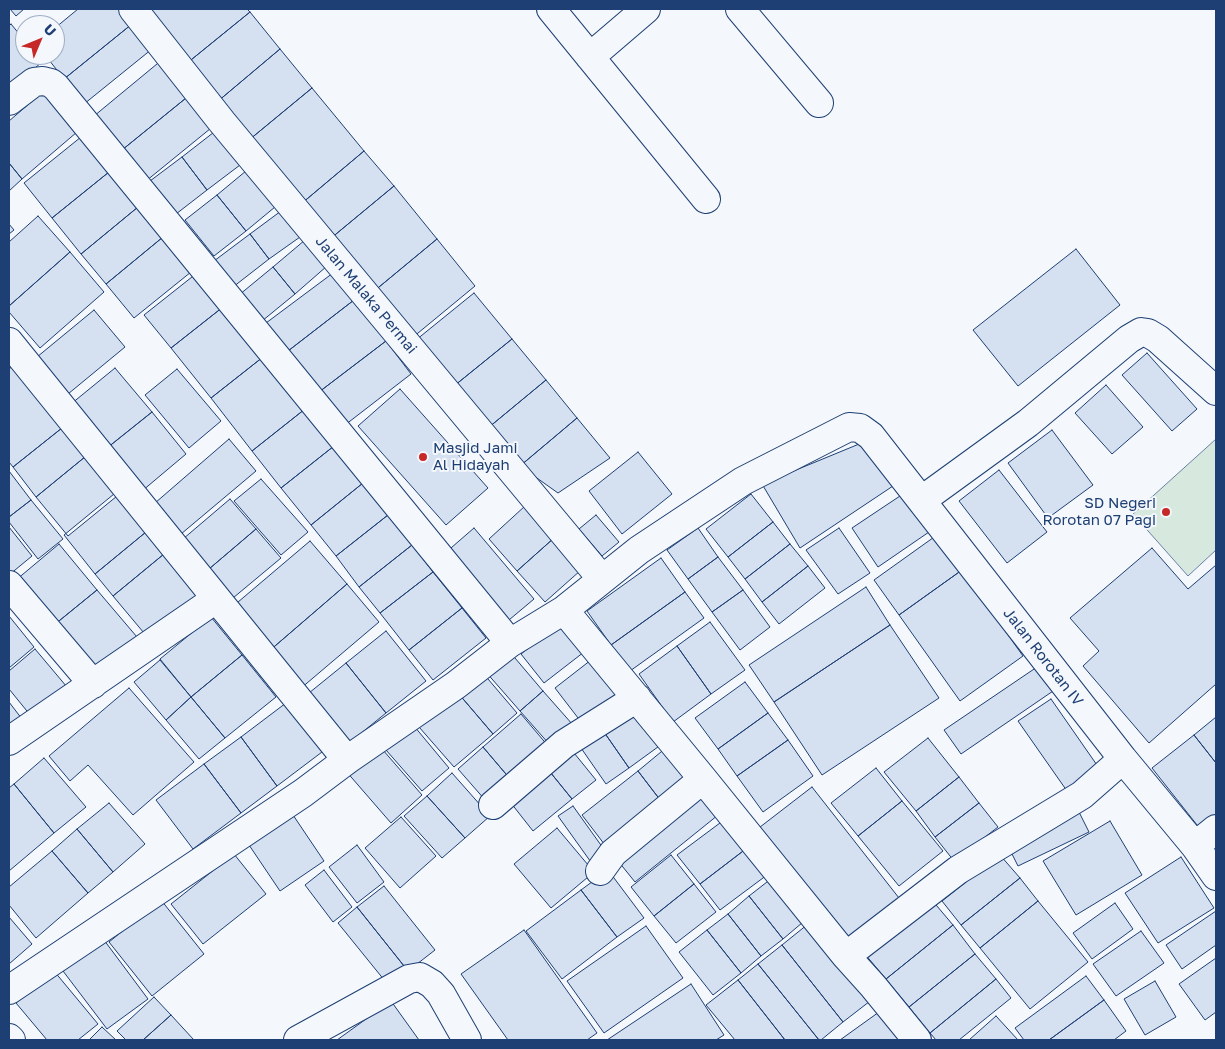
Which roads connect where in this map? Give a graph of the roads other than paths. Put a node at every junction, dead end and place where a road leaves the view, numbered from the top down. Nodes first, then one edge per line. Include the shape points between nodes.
1 (133, 9) edge
2 (551, 9) edge
3 (646, 9) edge
4 (740, 9) edge
5 (590, 57) junction
6 (9, 101) edge
7 (819, 103) dead end
8 (706, 199) dead end
9 (9, 342) edge
10 (1216, 391) edge
11 (922, 500) junction
12 (602, 579) junction
13 (9, 585) edge
14 (216, 599) junction
15 (564, 610) junction
16 (510, 643) junction
17 (93, 684) junction
18 (637, 698) junction
19 (9, 741) edge
20 (1123, 759) junction
21 (347, 760) junction
22 (703, 779) junction
23 (493, 805) dead end
24 (1216, 829) edge
25 (1195, 846) junction
26 (600, 871) dead end
27 (1216, 876) edge
28 (846, 956) junction
29 (9, 990) edge
30 (298, 1040) edge
31 (467, 1040) edge
32 (917, 1040) edge

1 - 12 street, Jalan Malaka Permai via 222,122
2 - 5 street
3 - 5 street
4 - 7 street
5 - 8 street
6 - 16 street via 34,82 43,81 56,87
9 - 14 street
10 - 11 street via 1158,339 1141,332 1128,339 1028,423
11 - 12 street, Jalan Rorotan IV via 871,436 860,428 849,427 744,481 639,550
11 - 20 street, Jalan Rorotan IV
12 - 15 street
13 - 17 street
14 - 17 street
14 - 21 street
15 - 16 street
15 - 18 street
16 - 21 street via 456,685
17 - 19 street
18 - 22 street
18 - 23 street via 564,744
20 - 25 street, Jalan Rorotan IV
20 - 28 street via 1082,795 958,870
21 - 29 street via 303,793
22 - 26 street via 613,852
22 - 28 street
24 - 25 street
25 - 27 street, Jalan Rorotan IV
28 - 32 street
30 - 31 street via 409,979 420,977 441,994

